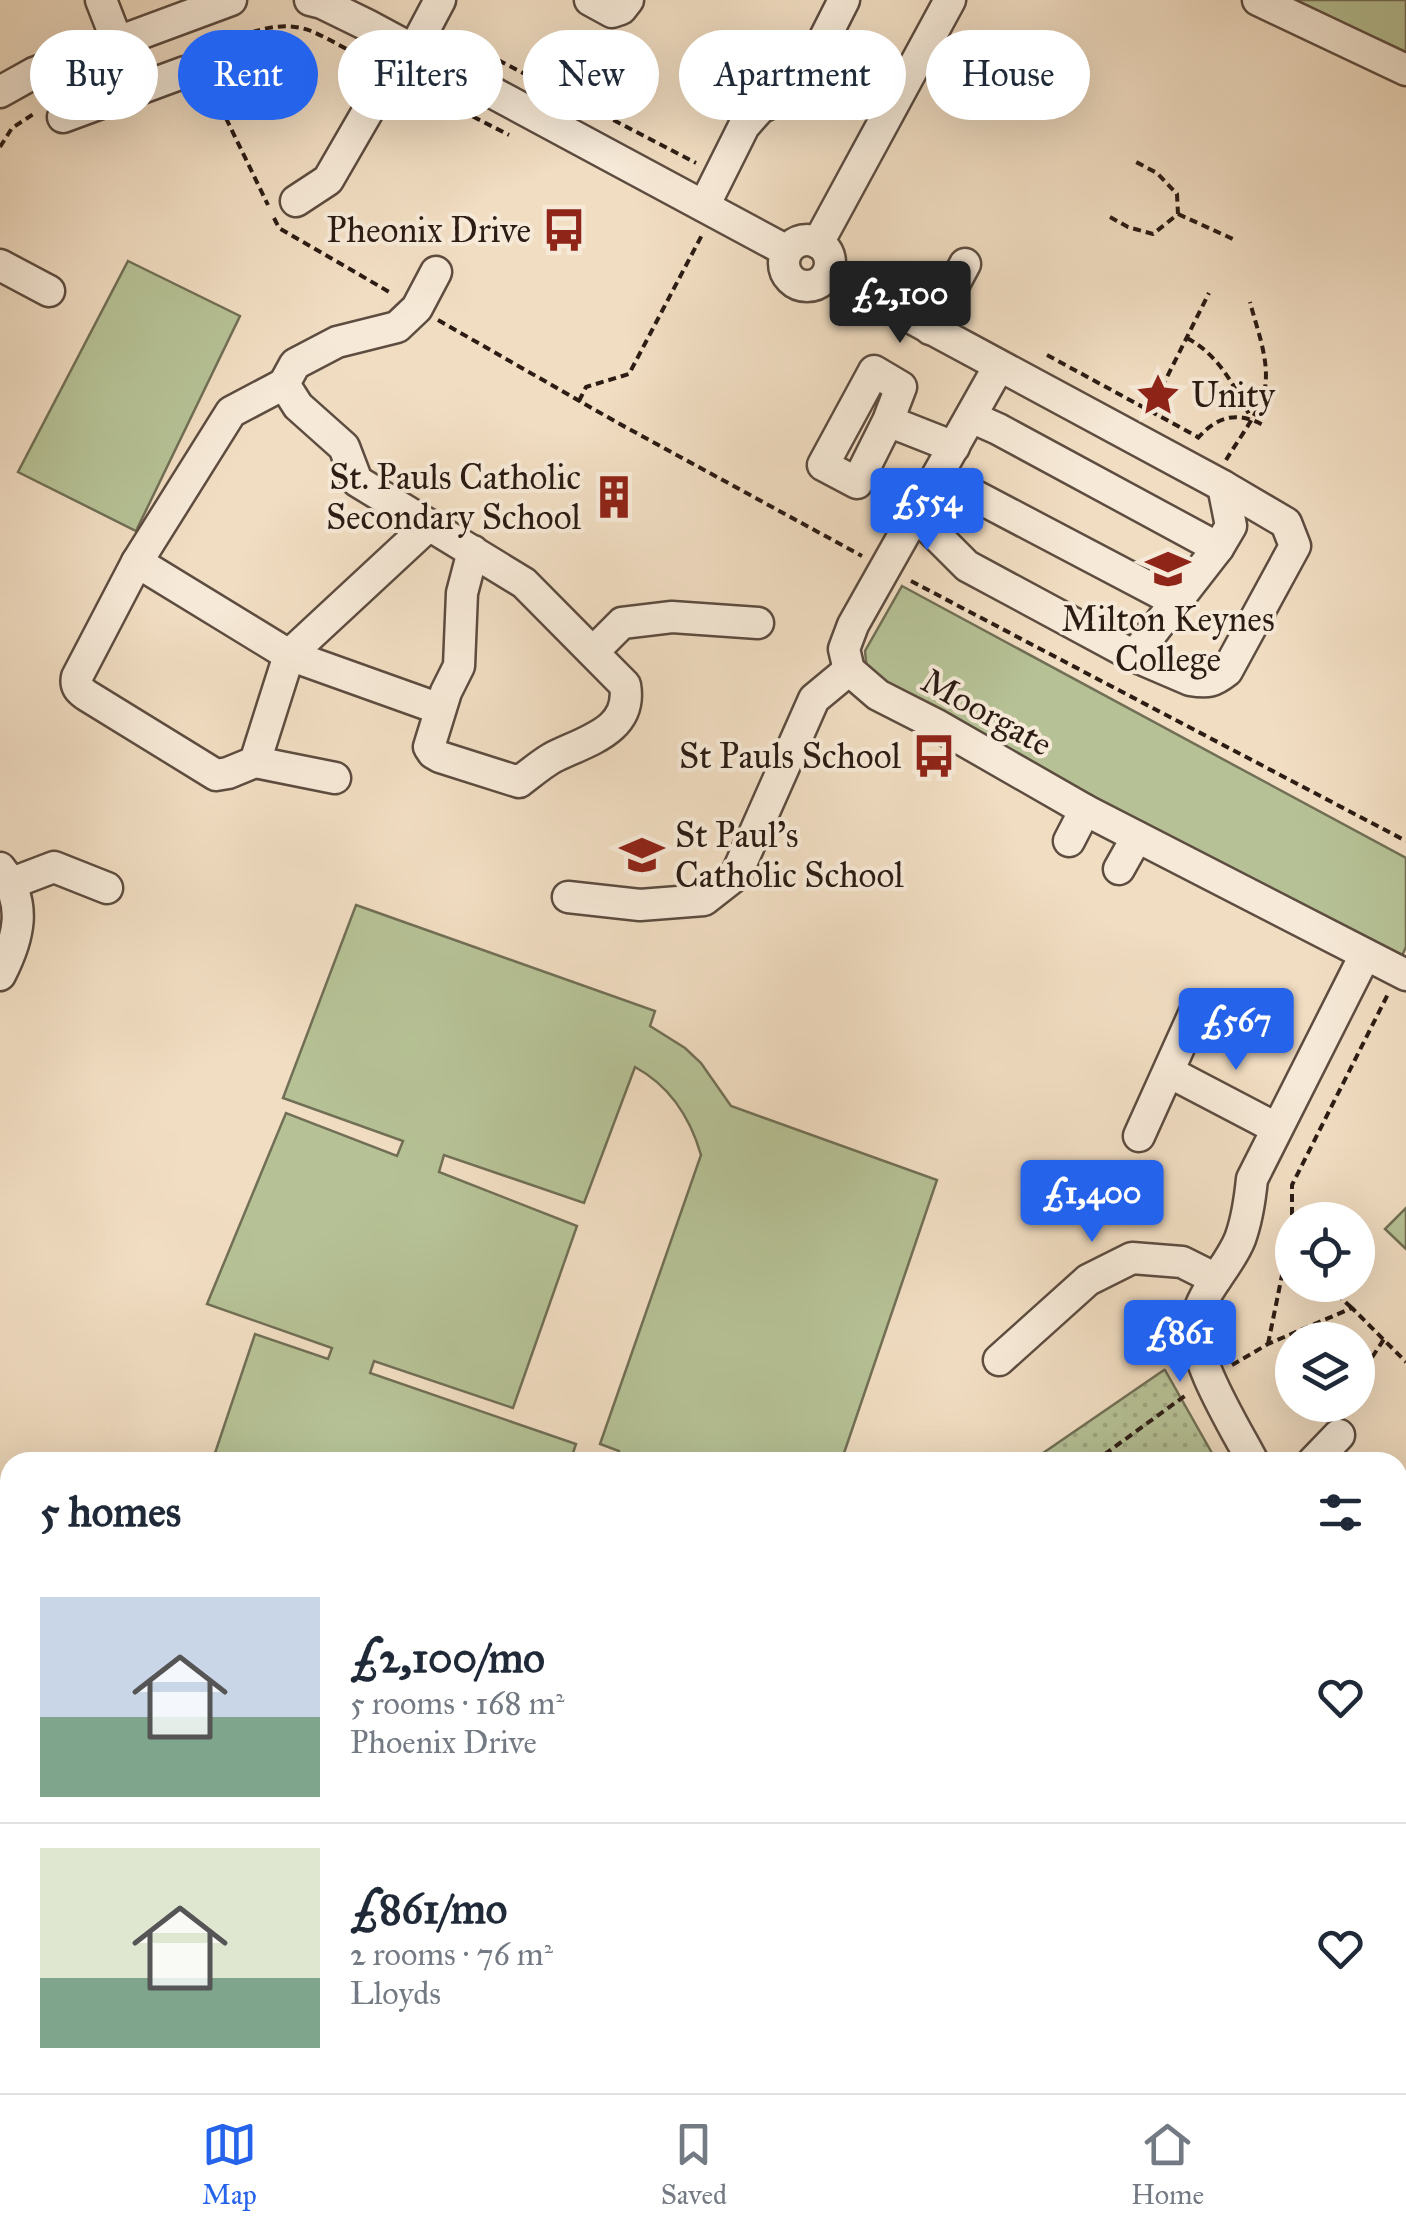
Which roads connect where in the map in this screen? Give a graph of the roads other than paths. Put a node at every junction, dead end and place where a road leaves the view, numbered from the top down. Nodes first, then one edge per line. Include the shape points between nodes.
1 (101, 0) edge
2 (231, 0) edge
3 (310, 0) edge
4 (590, 0) edge
5 (628, 0) edge
6 (950, 0) edge
7 (1258, 0) edge
8 (842, 1) edge
9 (127, 30) edge
10 (151, 30) edge
11 (362, 30) edge
12 (158, 52) edge
13 (1406, 70) edge
14 (30, 75) edge
15 (158, 80) edge
16 (0, 92) edge
17 (503, 106) edge
18 (365, 120) edge
19 (296, 201) dead end
20 (709, 208) junction
21 (818, 243) junction
22 (787, 251) junction
23 (964, 264) dead end
24 (0, 265) edge
25 (436, 272) dead end
26 (828, 274) junction
27 (49, 292) dead end
28 (930, 329) junction
29 (999, 366) junction
30 (284, 384) junction
31 (971, 417) junction
32 (888, 421) dead end
33 (954, 447) junction
34 (936, 478) junction
35 (1219, 484) junction
36 (914, 513) junction
37 (429, 525) junction
38 (1218, 548) junction
39 (473, 551) junction
40 (137, 562) junction
41 (1177, 602) junction
42 (758, 623) dead end
43 (593, 652) junction
44 (289, 655) junction
45 (1134, 656) junction
46 (849, 670) junction
47 (440, 709) junction
48 (255, 762) junction
49 (335, 778) dead end
50 (1085, 810) junction
51 (1137, 837) junction
52 (1069, 841) dead end
53 (1119, 868) dead end
54 (6, 876) edge
55 (107, 888) dead end
56 (568, 898) dead end
57 (1365, 954) junction
58 (1403, 973) edge
59 (0, 975) edge
60 (1194, 1014) dead end
61 (1169, 1072) junction
62 (1276, 1128) junction
63 (1139, 1136) dead end
64 (1211, 1289) junction
65 (999, 1360) dead end
66 (1339, 1435) dead end
67 (1248, 1452) edge
68 (1323, 1452) edge

1 - 9 street
2 - 10 street
3 - 11 street
4 - 5 street via 612,12
6 - 21 street
7 - 13 street
8 - 20 street via 802,80 744,126
12 - 15 street via 188,70
14 - 16 street
17 - 20 street
18 - 19 street via 328,180
20 - 22 street
21 - 22 street via 807,240
21 - 26 street via 827,251
22 - 26 street via 787,274 796,283 820,283
23 - 28 street
24 - 27 street
25 - 30 street via 417,308 397,326 337,342 295,364
26 - 28 street
28 - 29 street
29 - 31 street
29 - 35 street
30 - 37 street via 298,406 344,447 356,481
30 - 40 street via 231,412
31 - 33 street
31 - 38 street
32 - 33 street
33 - 34 street
34 - 36 street
34 - 41 street
35 - 38 street via 1231,526
35 - 45 street via 1286,522 1295,546 1227,671 1213,681 1190,680
36 - 45 street via 966,566
36 - 46 street via 853,625 844,648
37 - 39 street
37 - 44 street
38 - 41 street
39 - 43 street via 524,582
39 - 47 street via 462,593 459,666
40 - 44 street
40 - 48 street via 77,677 79,690 216,776
41 - 45 street
42 - 43 street via 672,617 622,623
43 - 47 street via 626,685 620,720 519,782 433,753 430,739
44 - 47 street
44 - 48 street
46 - 50 street, Moorgate via 878,695
46 - 56 street via 814,699 736,874 726,883 704,900
48 - 49 street
50 - 51 street, Moorgate
50 - 52 street
51 - 53 street
51 - 57 street, Moorgate
54 - 55 street via 54,867
54 - 59 street via 20,914
57 - 58 street, Moorgate
57 - 62 street
60 - 61 street
61 - 62 street
61 - 63 street
62 - 64 street via 1252,1179 1240,1240
64 - 65 street via 1182,1262 1132,1258 1088,1280
64 - 67 street via 1196,1322 1197,1344
66 - 68 street

